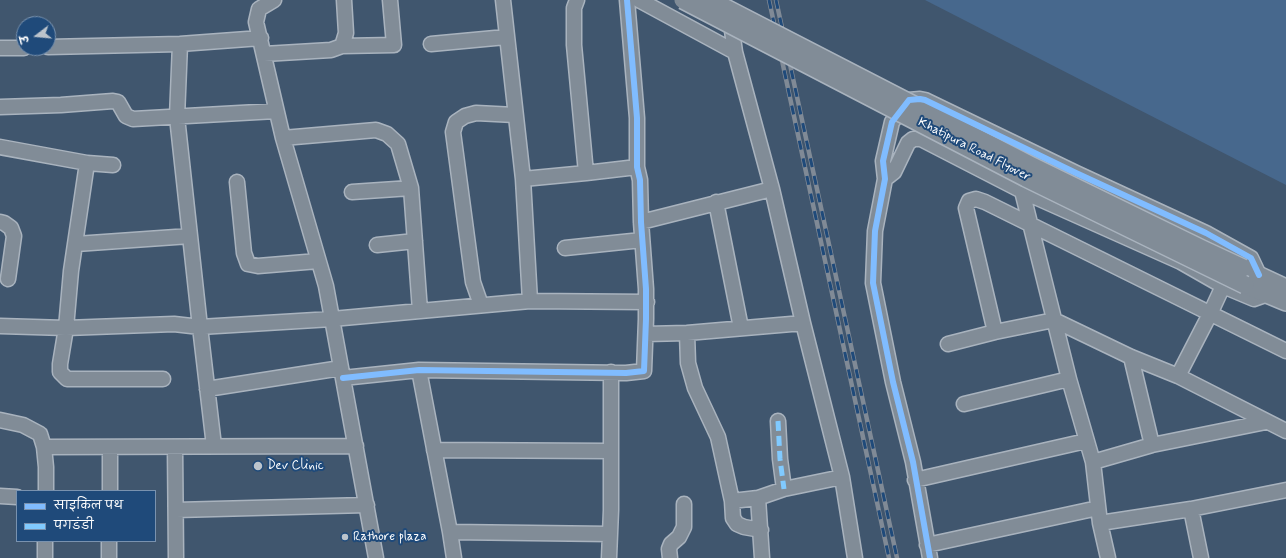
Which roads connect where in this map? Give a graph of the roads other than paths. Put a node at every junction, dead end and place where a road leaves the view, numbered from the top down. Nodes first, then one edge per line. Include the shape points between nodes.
1 (274, 0) edge
2 (344, 0) edge
3 (390, 0) edge
4 (503, 0) edge
5 (577, 0) edge
6 (627, 0) edge
7 (639, 0) edge
8 (683, 0) edge
9 (710, 0) edge
10 (727, 0) edge
11 (506, 37) junction
12 (261, 38) junction
13 (180, 44) junction
14 (431, 44) dead end
15 (342, 46) junction
16 (56, 47) edge
17 (0, 48) edge
18 (16, 48) edge
19 (734, 52) junction
20 (264, 54) junction
21 (0, 107) edge
22 (276, 111) junction
23 (515, 115) junction
24 (177, 117) junction
25 (283, 138) junction
26 (0, 147) edge
27 (87, 163) junction
28 (113, 165) dead end
29 (637, 167) junction
30 (586, 173) junction
31 (523, 179) junction
32 (885, 179) junction
33 (237, 182) dead end
34 (411, 188) junction
35 (772, 189) junction
36 (1022, 191) junction
37 (352, 192) dead end
38 (716, 202) junction
39 (0, 222) edge
40 (641, 222) junction
41 (1031, 225) junction
42 (190, 236) junction
43 (642, 240) junction
44 (415, 241) junction
45 (76, 244) junction
46 (377, 245) dead end
47 (565, 248) dead end
48 (318, 260) junction
49 (1259, 275) junction
50 (8, 278) dead end
51 (1223, 286) junction
52 (1286, 288) edge
53 (1268, 294) junction
54 (530, 301) junction
55 (647, 302) junction
56 (1286, 302) edge
57 (481, 305) junction
58 (420, 311) junction
59 (1210, 314) junction
60 (332, 319) junction
61 (1054, 320) junction
62 (803, 323) junction
63 (0, 326) edge
64 (200, 327) junction
65 (66, 328) junction
66 (741, 328) junction
67 (995, 332) junction
68 (687, 333) junction
69 (646, 334) junction
70 (948, 344) dead end
71 (1286, 351) edge
72 (1131, 357) junction
73 (419, 370) junction
74 (611, 372) junction
75 (342, 373) junction
76 (1178, 376) junction
77 (163, 379) dead end
78 (1069, 379) junction
79 (207, 389) junction
80 (964, 404) dead end
81 (0, 420) edge
82 (778, 421) dead end
83 (1266, 422) junction
84 (1286, 431) edge
85 (1086, 441) junction
86 (175, 446) junction
87 (214, 446) junction
88 (356, 446) junction
89 (1152, 446) junction
90 (44, 447) junction
91 (110, 447) junction
92 (434, 450) junction
93 (610, 451) junction
94 (1093, 462) junction
95 (842, 477) junction
96 (915, 480) junction
97 (784, 489) junction
98 (46, 490) edge
99 (110, 490) edge
100 (1286, 490) edge
101 (0, 496) edge
102 (16, 497) edge
103 (758, 498) junction
104 (732, 501) junction
105 (684, 504) dead end
106 (367, 505) junction
107 (1098, 508) junction
108 (1191, 509) junction
109 (176, 510) junction
110 (1100, 523) junction
111 (761, 530) junction
112 (450, 532) junction
113 (610, 534) junction
114 (45, 542) edge
115 (109, 542) edge
116 (929, 552) edge
117 (45, 558) edge
118 (109, 558) edge
119 (176, 558) edge
120 (376, 558) edge
121 (454, 558) edge
122 (609, 558) edge
123 (670, 558) edge
124 (762, 558) edge
125 (855, 558) edge
126 (1108, 558) edge
127 (1201, 558) edge

1 - 12 street via 259,9 256,22
2 - 15 street via 346,33
3 - 15 street via 394,45
4 - 11 street
5 - 30 street via 574,8 574,45
6 - 29 street via 637,118
7 - 19 street
8 - 53 main road, Khatipura Road Flyover, bridge via 1026,178
9 - 49 main road, Khatipura Road Flyover, bridge via 1030,165
10 - 19 street
11 - 14 street
11 - 23 street
12 - 13 street
12 - 20 street
13 - 16 street
13 - 24 street
15 - 20 street via 330,50
17 - 18 street
19 - 35 street
20 - 22 street
21 - 24 street via 113,101 118,102 126,116 133,119
22 - 24 street
22 - 25 street
23 - 31 street
23 - 57 street via 470,114 456,122 453,132 473,282
24 - 42 street
25 - 34 street via 376,130 387,134 398,144
25 - 48 street
26 - 27 street
27 - 28 street
27 - 45 street
29 - 30 street
29 - 40 street via 640,180
30 - 31 street
31 - 54 street
32 - 36 street via 894,172 908,143 918,138
32 - 49 street via 883,161 892,122 909,100 920,99 1206,233 1250,258
32 - 96 street via 875,231 873,283
33 - 48 street via 244,253 248,264 258,266
34 - 37 street
34 - 44 street
35 - 38 street
35 - 62 street
36 - 41 street
36 - 51 street via 1181,262
38 - 40 street
38 - 66 street
39 - 50 street via 11,228 14,236
40 - 43 street
41 - 59 street
41 - 61 street
41 - 67 street via 976,199 969,201 966,208
42 - 45 street
42 - 64 street
43 - 47 street
43 - 55 street
44 - 46 street
44 - 58 street
45 - 65 street
48 - 60 street
49 - 52 main road, Khatipura Road Flyover
51 - 53 street via 1254,299
51 - 59 street
53 - 56 main road, Khatipura Road Flyover
54 - 55 street
54 - 57 street
55 - 69 street
57 - 58 street
58 - 60 street
59 - 71 street
59 - 76 street
60 - 64 street
60 - 75 street
61 - 67 street
61 - 72 street
61 - 78 street
62 - 66 street
62 - 95 street
63 - 65 street
64 - 65 street via 174,324
64 - 79 street
65 - 77 street via 60,372 68,379
66 - 68 street
67 - 70 street
68 - 69 street
68 - 104 street via 688,363 695,388 718,438
69 - 74 street via 644,371
72 - 76 street
72 - 89 street
73 - 74 street
73 - 75 street
73 - 92 street
74 - 93 street
75 - 79 street
75 - 88 street
76 - 83 street
78 - 80 street
78 - 85 street
79 - 87 street
81 - 90 street via 23,425 40,434
82 - 97 street
83 - 84 street
83 - 89 street
85 - 94 street
85 - 96 street
86 - 87 street
86 - 91 street
86 - 109 street
87 - 88 street
88 - 106 street
89 - 94 street
90 - 91 street
90 - 98 street
91 - 99 street
92 - 93 street
92 - 112 street
93 - 113 street
94 - 107 street
95 - 97 street
95 - 125 street
96 - 116 street
97 - 103 street
100 - 108 street
101 - 102 street
103 - 104 street
103 - 111 street
104 - 111 street via 732,518 737,524
105 - 123 street via 684,527 679,537 671,544
106 - 109 street
106 - 120 street
107 - 110 street
107 - 116 street
108 - 110 street
108 - 127 street
109 - 119 street
110 - 126 street
111 - 124 street
112 - 113 street
112 - 121 street
113 - 122 street
114 - 117 street
115 - 118 street

